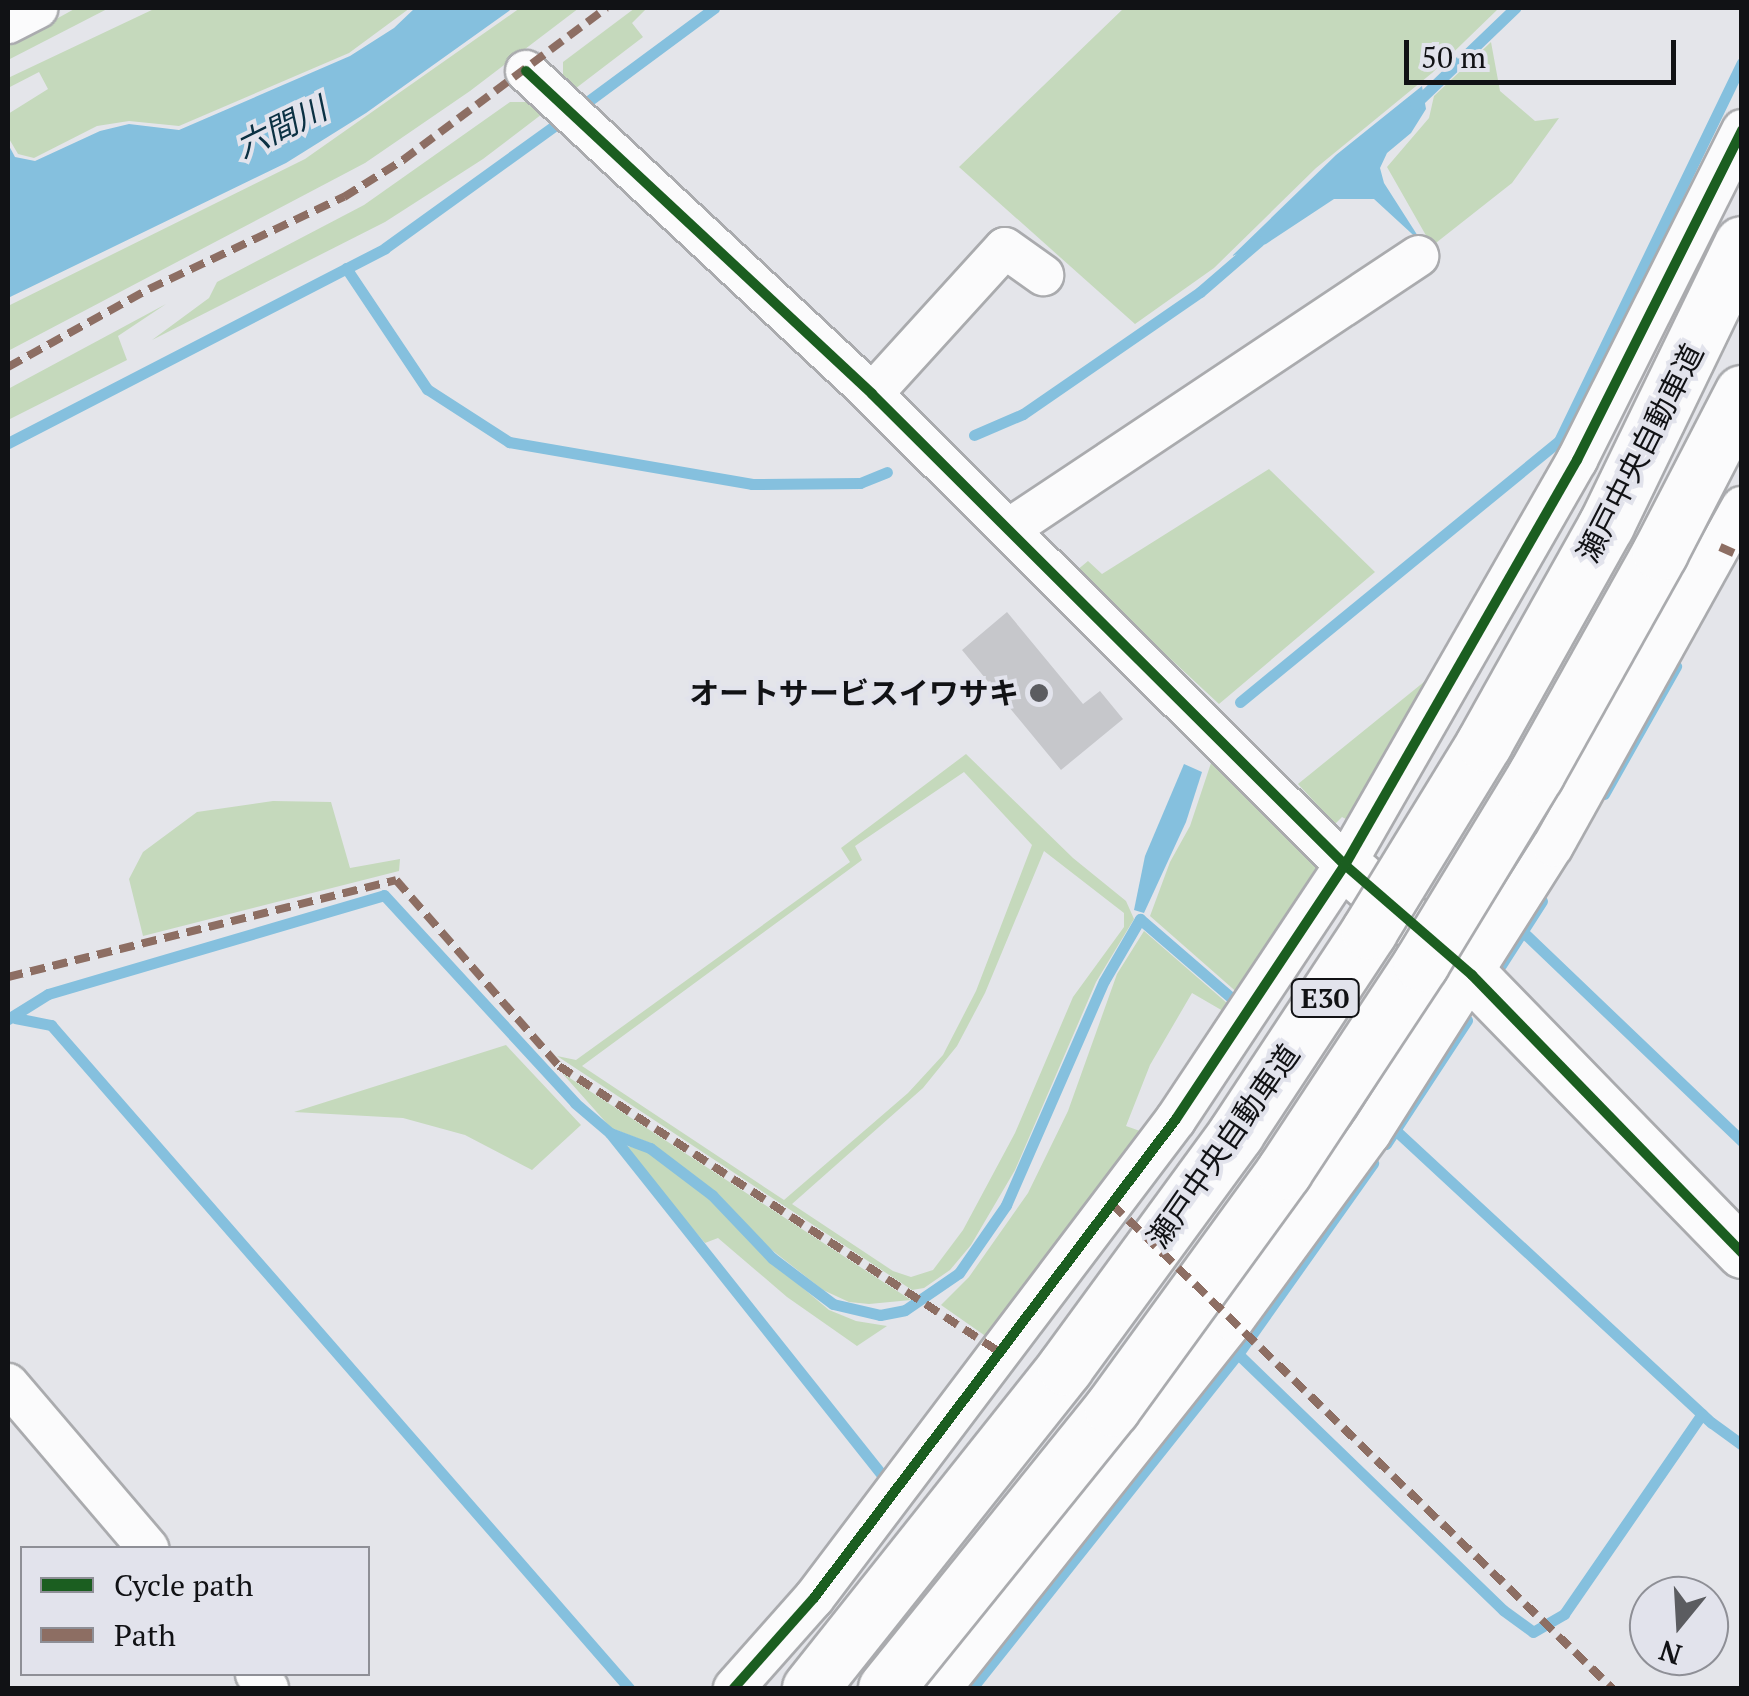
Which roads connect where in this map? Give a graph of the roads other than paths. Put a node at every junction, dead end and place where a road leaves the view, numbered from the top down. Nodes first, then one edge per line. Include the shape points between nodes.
1 (36, 8) edge
2 (8, 23) edge
3 (540, 84) dead end
4 (1742, 130) edge
5 (1742, 244) edge
6 (1418, 256) dead end
7 (1043, 275) dead end
8 (1742, 393) edge
9 (872, 394) junction
10 (1742, 506) edge
11 (1009, 529) junction
12 (1345, 865) junction
13 (1472, 975) junction
14 (1742, 1254) edge
15 (8, 1384) edge
16 (146, 1546) edge
17 (734, 1688) edge
18 (810, 1688) edge
19 (886, 1688) edge
20 (941, 1688) edge

1 - 2 street
3 - 9 street
4 - 12 street via 1577,460
5 - 18 highway, 瀬戸中央自動車道 / E30, bridge via 1606,525 1484,744 1369,930 1236,1133 1076,1352
6 - 11 street
7 - 9 street via 1005,248
8 - 19 highway, 瀬戸中央自動車道 / E30, bridge via 1536,774 1284,1171 1112,1408
9 - 11 street
10 - 13 street via 1554,846
11 - 12 street
12 - 13 street
12 - 17 street via 1176,1118 814,1598
13 - 14 street
13 - 20 street via 1370,1134 1234,1322
15 - 16 street

